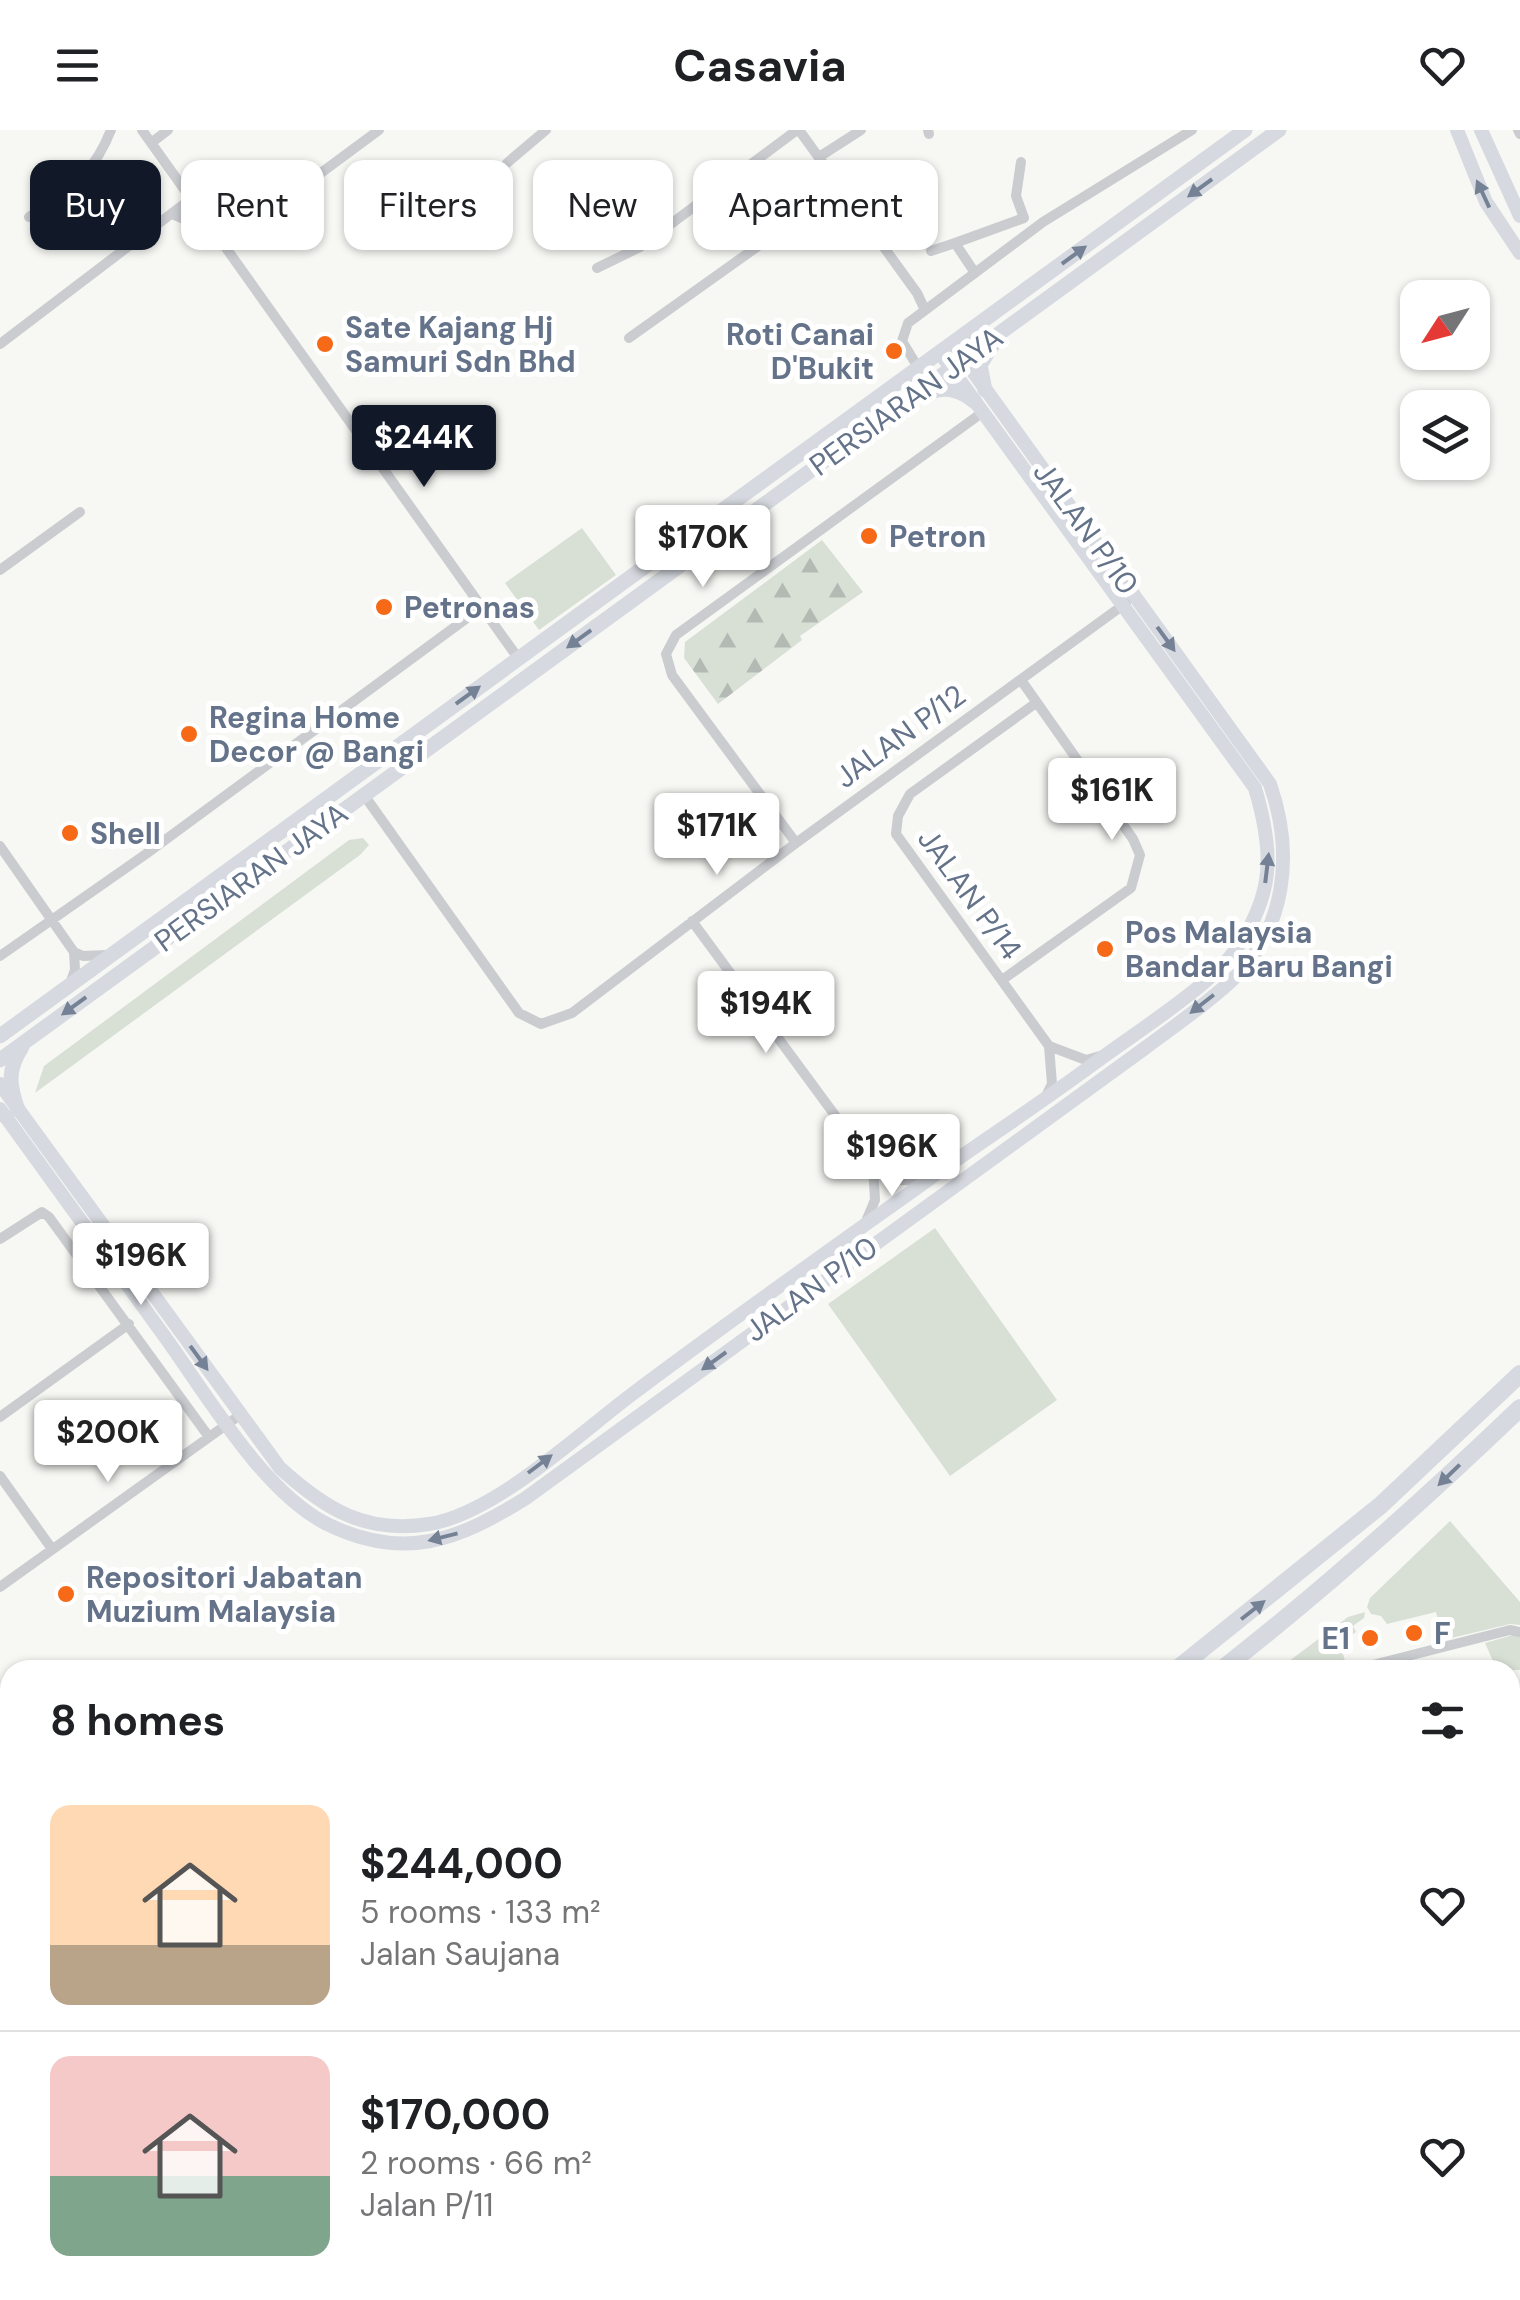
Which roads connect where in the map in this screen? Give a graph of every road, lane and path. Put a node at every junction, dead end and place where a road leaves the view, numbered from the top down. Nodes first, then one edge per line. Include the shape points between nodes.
1 (111, 130) edge
2 (142, 130) edge
3 (168, 130) edge
4 (379, 130) edge
5 (546, 130) edge
6 (798, 130) edge
7 (861, 130) edge
8 (1192, 130) edge
9 (1245, 130) edge
10 (1278, 130) edge
11 (1457, 130) edge
12 (1480, 130) edge
13 (151, 143) junction
14 (819, 157) junction
15 (511, 160) edge
16 (821, 160) edge
17 (1021, 162) dead end
18 (324, 171) edge
19 (181, 183) edge
20 (181, 208) edge
21 (174, 214) junction
22 (1520, 216) edge
23 (29, 217) dead end
24 (181, 218) edge
25 (955, 243) junction
26 (938, 248) edge
27 (229, 250) edge
28 (752, 250) edge
29 (886, 250) edge
30 (1520, 252) edge
31 (597, 268) dead end
32 (975, 273) junction
33 (925, 310) junction
34 (1001, 333) junction
35 (628, 338) dead end
36 (0, 344) edge
37 (946, 349) junction
38 (958, 365) junction
39 (919, 368) junction
40 (908, 401) junction
41 (981, 401) junction
42 (80, 512) dead end
43 (0, 570) edge
44 (1129, 601) junction
45 (482, 606) junction
46 (518, 658) junction
47 (1020, 680) junction
48 (1036, 703) junction
49 (364, 794) junction
50 (796, 843) junction
51 (0, 846) edge
52 (52, 920) junction
53 (692, 921) junction
54 (74, 952) junction
55 (112, 954) junction
56 (0, 956) edge
57 (1002, 980) junction
58 (68, 986) junction
59 (0, 1036) edge
60 (31, 1037) junction
61 (1049, 1046) junction
62 (1106, 1054) junction
63 (0, 1060) edge
64 (0, 1084) edge
65 (1044, 1101) junction
66 (6, 1112) edge
67 (874, 1167) junction
68 (926, 1181) junction
69 (861, 1229) junction
70 (0, 1239) edge
71 (128, 1324) junction
72 (1520, 1374) edge
73 (1520, 1408) edge
74 (0, 1418) edge
75 (234, 1419) junction
76 (210, 1436) junction
77 (0, 1476) edge
78 (52, 1549) junction
79 (0, 1587) edge
80 (1520, 1632) edge
81 (1188, 1660) edge
82 (1233, 1660) edge
83 (1392, 1660) edge

1 - 23 street via 88,173
2 - 13 street
3 - 13 street
4 - 18 street
5 - 15 street
6 - 14 street
6 - 31 street via 640,247
7 - 14 street
8 - 32 street via 1043,222
37 -> 9 main road, PERSIARAN JAYA
10 -> 34 main road, PERSIARAN JAYA
30 -> 11 street via 1486,202
12 - 22 street
13 - 19 street
14 - 16 street
17 - 25 street via 1016,196 1024,218
20 - 21 street
21 - 24 street
21 - 36 street
25 - 26 street
25 - 32 street
27 - 45 street
28 - 35 street
29 - 33 street
32 - 33 street
33 - 39 street via 908,322 902,340
34 - 38 main road, PERSIARAN JAYA
34 - 41 main road via 980,365
37 - 38 street, JALAN P/10
37 - 39 main road, PERSIARAN JAYA
38 - 40 main road, PERSIARAN JAYA
38 - 41 street, JALAN P/10
39 - 46 main road, PERSIARAN JAYA
40 - 41 main road via 948,388
40 -> 49 main road, PERSIARAN JAYA
41 - 44 street, JALAN P/10
41 - 44 street, JALAN P/10
41 - 50 street via 676,634 666,654 672,676
42 - 43 street
44 - 47 street, JALAN P/12
62 -> 44 street, JALAN P/10 via 1219,970 1236,949 1256,916 1269,847 1255,788
44 -> 75 street, JALAN P/10 via 1270,784 1279,811 1284,849 1274,920 1232,982 479,1527 401,1544 327,1524 278,1488
45 - 46 street
45 - 52 street
55 -> 46 main road, PERSIARAN JAYA
47 - 48 street
47 - 50 street, JALAN P/12
48 - 57 street via 1140,854 1131,888
48 - 57 street, JALAN P/14 via 910,794 898,816 896,834
49 - 53 street, JALAN P/12 via 520,1012 540,1024 572,1012
49 -> 60 main road, PERSIARAN JAYA
50 - 53 street, JALAN P/12
51 - 52 street
52 - 54 street
52 - 56 street
53 - 67 street
54 - 55 street
54 - 58 street
55 - 58 main road, PERSIARAN JAYA
57 - 61 street, JALAN P/14
58 - 59 main road, PERSIARAN JAYA
60 - 63 main road, PERSIARAN JAYA
60 - 66 main road via 10,1071
61 - 62 street via 1086,1060
61 - 65 street via 1052,1084
62 - 65 street, JALAN P/10
64 - 66 street, JALAN P/10
65 - 68 street, JALAN P/10
66 - 75 street, JALAN P/10
67 - 68 street via 899,1180
67 - 69 street via 875,1200
68 - 69 street, JALAN P/10
75 -> 69 street, JALAN P/10 via 314,1498 348,1516 390,1526 472,1512
70 - 71 street via 33,1215 49,1216
71 - 74 street
71 - 76 street
81 -> 72 highway via 1381,1505
73 -> 82 highway via 1397,1525
75 - 76 street
76 - 78 street
77 - 78 street
78 - 79 street
80 - 83 street

